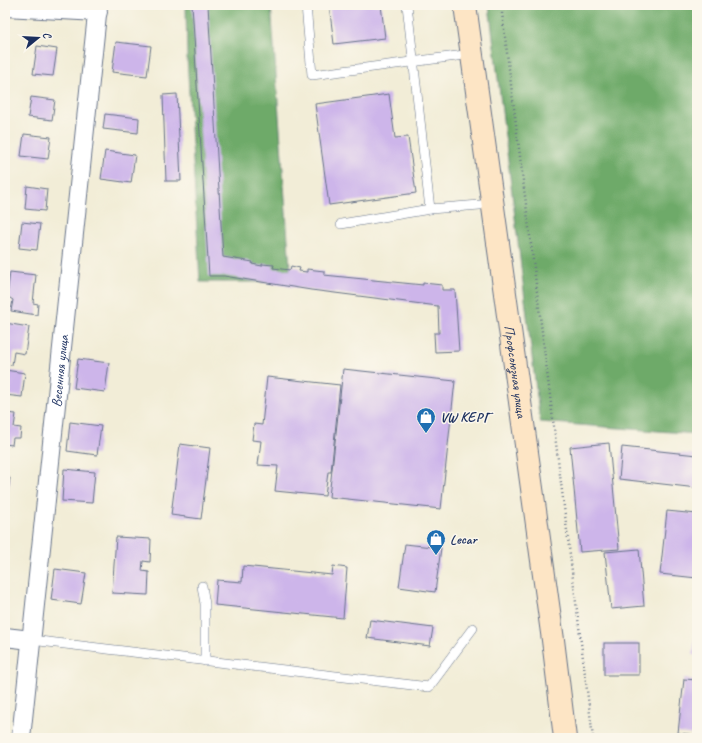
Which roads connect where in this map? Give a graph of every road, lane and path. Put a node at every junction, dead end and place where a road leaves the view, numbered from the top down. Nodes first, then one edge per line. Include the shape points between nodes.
1 (306, 5) edge
2 (407, 5) edge
3 (465, 5) edge
4 (500, 5) edge
5 (5, 7) edge
6 (98, 9) edge
7 (472, 54) junction
8 (413, 62) junction
9 (492, 204) junction
10 (430, 209) junction
11 (341, 224) dead end
12 (202, 586) dead end
13 (473, 628) dead end
14 (5, 637) edge
15 (31, 640) junction
16 (205, 661) junction
17 (21, 738) edge
18 (565, 738) edge
19 (593, 738) edge

1 - 8 lane via 312,75
2 - 8 lane
3 - 7 main road, Профсоюзная улица
4 - 19 path
5 - 6 street
6 - 15 street, Весенняя улица
7 - 8 lane
7 - 9 main road, Профсоюзная улица
8 - 10 lane
9 - 10 lane
9 - 18 main road, Профсоюзная улица
10 - 11 lane
12 - 16 lane via 205,604
13 - 16 lane via 429,687
14 - 15 street
15 - 16 lane
15 - 17 street, Весенняя улица

